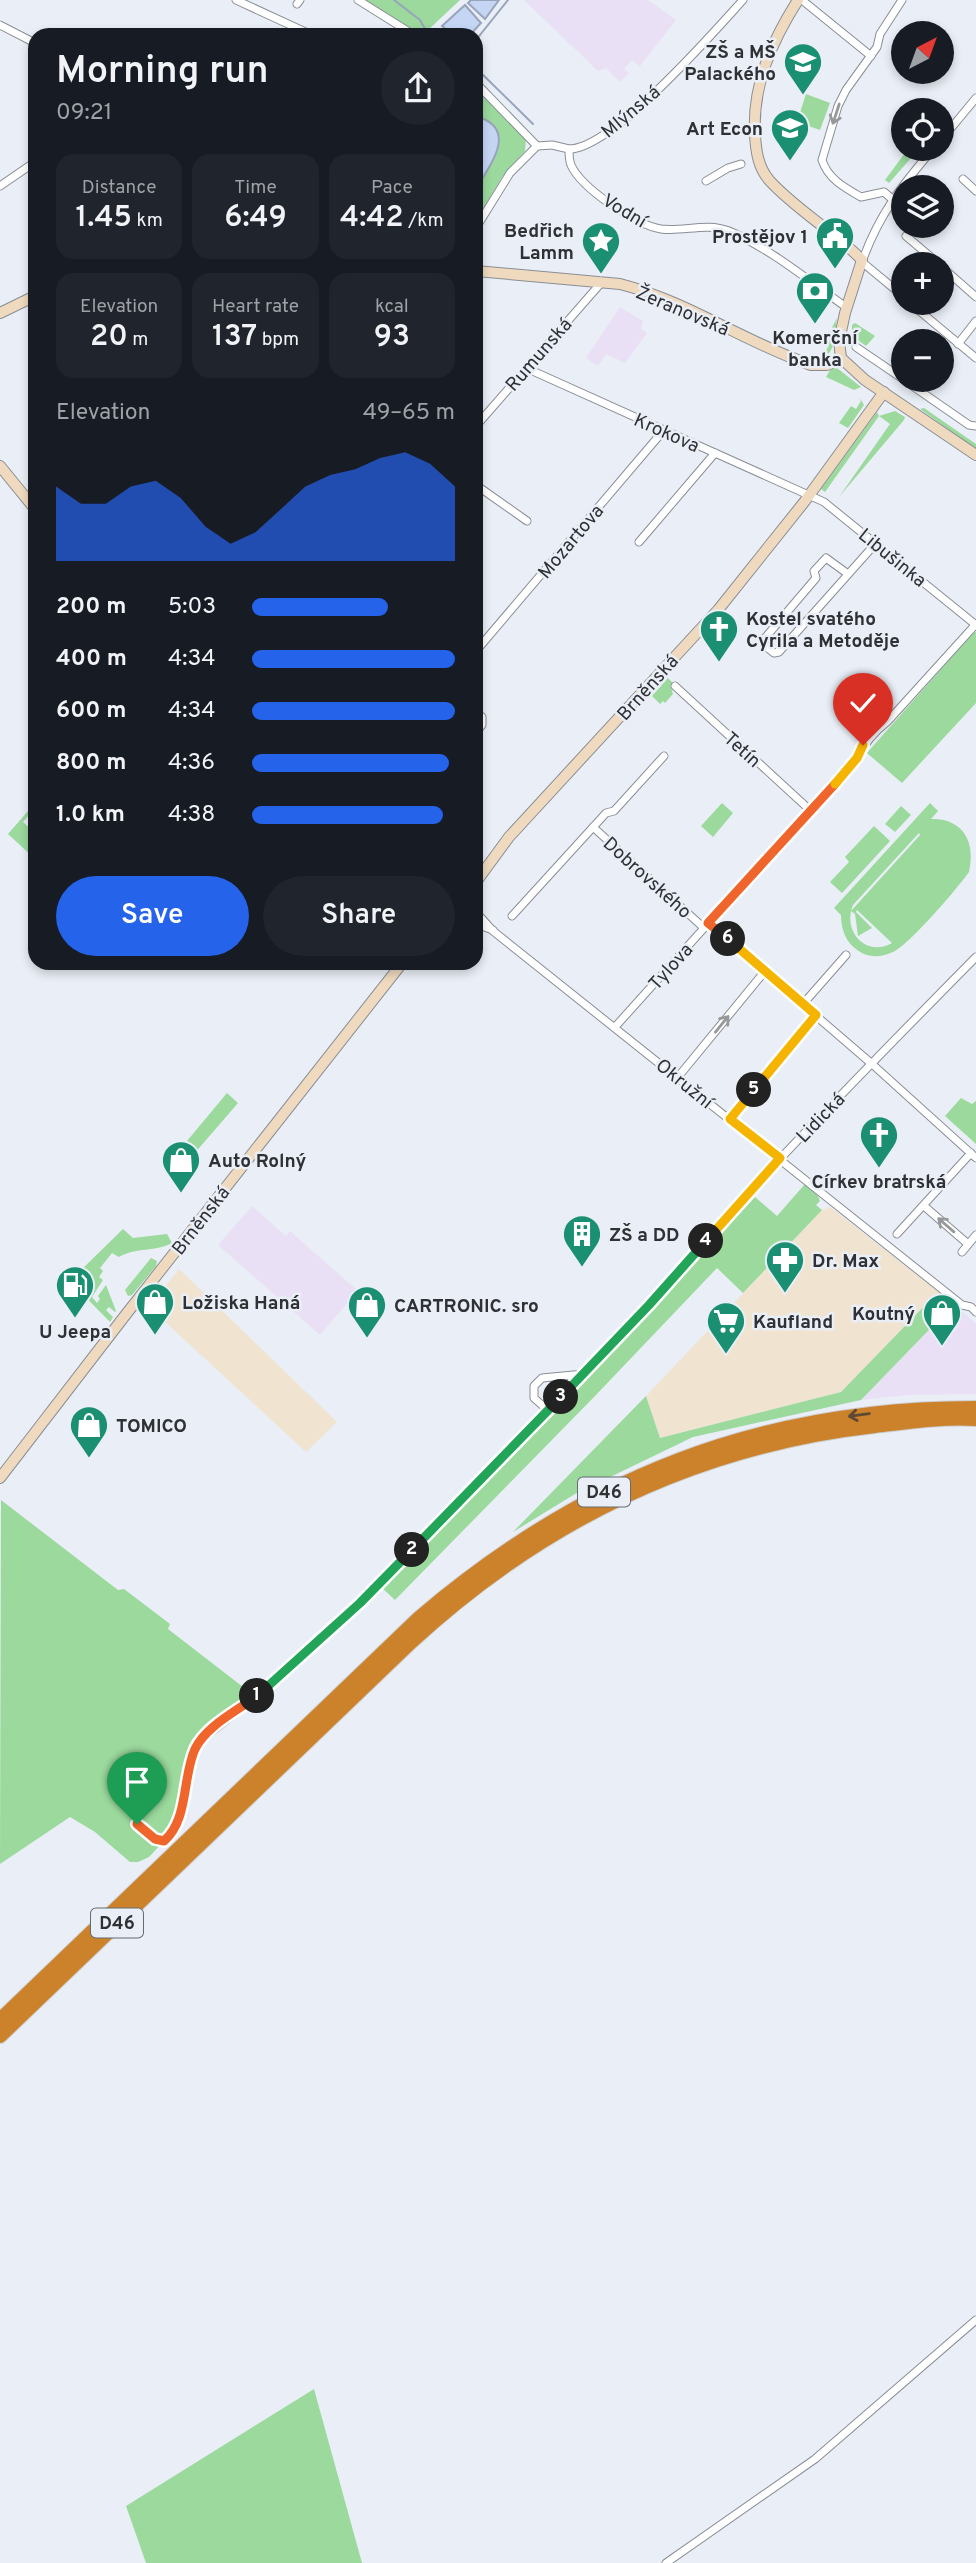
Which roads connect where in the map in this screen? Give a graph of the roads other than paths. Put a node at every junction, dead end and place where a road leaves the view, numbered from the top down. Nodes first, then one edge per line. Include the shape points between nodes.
1 (236, 0) edge
2 (358, 0) edge
3 (743, 0) edge
4 (800, 0) edge
5 (902, 0) edge
6 (0, 26) edge
7 (297, 28) edge
8 (403, 28) edge
9 (28, 40) edge
10 (871, 56) junction
11 (483, 90) edge
12 (976, 98) edge
13 (954, 125) edge
14 (537, 146) junction
15 (569, 149) junction
16 (750, 161) junction
17 (923, 161) edge
18 (28, 167) edge
19 (912, 175) edge
20 (963, 180) dead end
21 (706, 181) dead end
22 (0, 186) edge
23 (976, 191) edge
24 (891, 198) edge
25 (891, 201) edge
26 (483, 217) edge
27 (908, 238) edge
28 (925, 252) edge
29 (862, 262) junction
30 (483, 272) edge
31 (954, 277) edge
32 (601, 282) junction
33 (891, 286) edge
34 (976, 297) edge
35 (28, 299) edge
36 (846, 307) junction
37 (0, 313) edge
38 (924, 315) edge
39 (976, 321) edge
40 (958, 344) junction
41 (856, 347) dead end
42 (841, 358) junction
43 (976, 358) edge
44 (526, 368) junction
45 (891, 372) edge
46 (884, 392) junction
47 (921, 392) edge
48 (483, 418) edge
49 (976, 426) edge
50 (664, 430) junction
51 (715, 453) junction
52 (976, 455) edge
53 (0, 466) edge
54 (483, 490) edge
55 (809, 495) junction
56 (28, 500) edge
57 (527, 521) dead end
58 (639, 542) dead end
59 (876, 543) junction
60 (848, 574) junction
61 (976, 624) edge
62 (483, 643) edge
63 (674, 686) dead end
64 (664, 756) dead end
65 (811, 811) junction
66 (593, 827) junction
67 (483, 872) edge
68 (512, 916) dead end
69 (483, 920) edge
70 (706, 925) junction
71 (483, 927) edge
72 (494, 931) junction
73 (846, 955) dead end
74 (976, 957) edge
75 (397, 970) edge
76 (765, 971) junction
77 (803, 1004) junction
78 (816, 1015) junction
79 (615, 1027) junction
80 (872, 1064) junction
81 (678, 1077) junction
82 (730, 1119) junction
83 (973, 1156) edge
84 (780, 1158) junction
85 (924, 1206) junction
86 (897, 1234) dead end
87 (976, 1235) edge
88 (968, 1244) junction
89 (962, 1252) dead end
90 (974, 1307) edge
91 (584, 1374) junction
92 (551, 1407) junction
93 (976, 1408) edge
94 (976, 1419) edge
95 (0, 1478) edge
96 (137, 1824) dead end
97 (0, 2020) edge
98 (0, 2036) edge
99 (976, 2320) edge
100 (666, 2563) edge

1 - 7 street
2 - 8 street
3 - 15 street, Mlýnská via 639,107 589,145
4 - 10 street
4 - 16 main road via 772,47 760,79
5 - 10 street
6 - 9 street
10 -> 24 street via 838,106 822,160 830,175 861,197 884,192
11 - 14 street
12 - 13 street
14 - 15 street
14 - 26 street via 510,173
15 - 36 street, Vodní via 571,165 607,203 664,229 712,227 733,233
16 - 21 street
16 - 29 main road
17 - 19 street
18 - 22 street
20 - 23 street
25 - 29 street
27 - 28 street
29 - 33 street
29 - 36 main road
30 - 32 main road, Žeranovská
31 - 34 street
32 - 42 main road, Žeranovská via 639,289 811,365 827,365
32 - 44 street, Rumunská
35 - 37 main road
36 - 42 main road via 839,336
38 - 40 street
39 - 40 street
40 - 43 street
41 - 45 street
42 - 46 main road
44 - 48 street, Rumunská
44 - 50 street, Krokova
46 - 52 main road
46 - 55 main road, Brněnská
47 - 49 street
50 - 51 street, Krokova
50 - 62 street, Mozartova
51 - 55 street, Krokova
51 - 58 street
53 - 56 main road
54 - 57 street
55 - 59 street, Libušinka
55 - 67 main road, Brněnská via 718,610 509,837
59 - 60 street
59 - 61 street, Libušinka
60 - 60 street via 779,652 764,645 826,558
61 - 65 street, Tylova via 869,738
63 - 65 street, Tetín
64 - 66 street via 614,811
65 - 70 street, Tylova
66 - 68 street
66 - 70 street, Dobrovského
69 - 72 street, Okružní
70 - 76 street, Dobrovského
70 - 79 street, Tylova
71 - 72 street, Okružní
72 - 79 street, Okružní
73 - 77 street
74 - 80 street, Lidická
75 - 95 main road, Brněnská
76 - 77 street, Dobrovského
81 -> 76 street
77 - 78 street, Dobrovského
78 - 80 street, Dobrovského
78 - 82 street
79 - 81 street, Okružní
80 - 83 street, Dobrovského
80 - 84 street, Lidická
81 - 82 street, Okružní
82 - 84 street, Okružní
83 - 85 street
84 - 90 street, Okružní via 962,1305
84 - 91 street, Lidická
85 - 86 street
88 -> 85 street
87 - 88 street
88 - 89 street
91 - 92 street, Lidická
91 - 92 street via 545,1377 537,1382 534,1398
92 - 96 street, Lidická via 360,1603 259,1695 202,1739 190,1764 175,1828 167,1839 155,1839
93 -> 97 highway, D46 via 856,1415 739,1439 648,1470 540,1528 419,1618
94 - 98 highway, D46 via 821,1432 747,1449 655,1481 535,1545 427,1627
99 - 100 street via 815,2459

